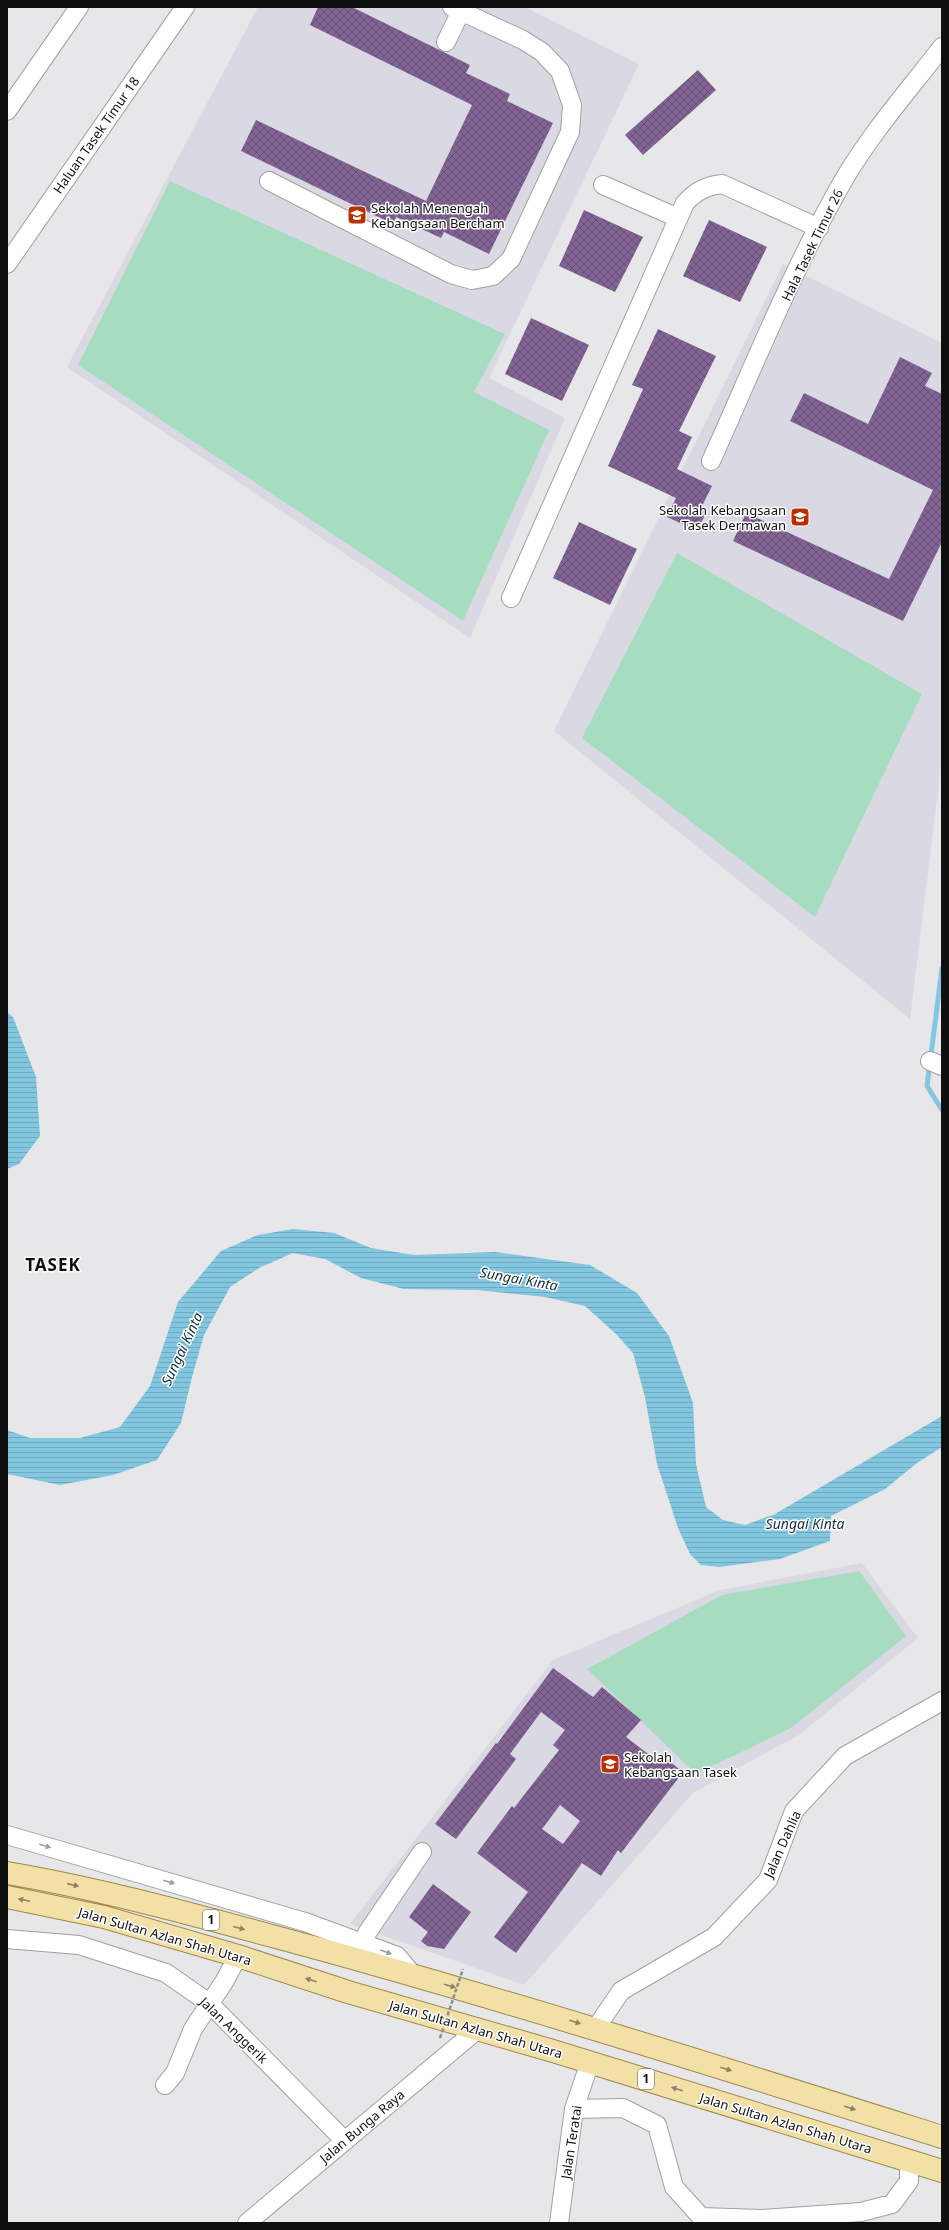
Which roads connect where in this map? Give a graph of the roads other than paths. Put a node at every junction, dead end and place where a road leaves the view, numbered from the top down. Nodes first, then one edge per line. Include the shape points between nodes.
1 (79, 7) edge
2 (185, 7) edge
3 (459, 8) edge
4 (446, 42) dead end
5 (942, 47) edge
6 (7, 111) edge
7 (269, 181) dead end
8 (603, 185) dead end
9 (678, 218) junction
10 (819, 228) junction
11 (7, 264) edge
12 (711, 461) dead end
13 (511, 598) dead end
14 (942, 1701) edge
15 (7, 1835) edge
16 (422, 1852) dead end
17 (7, 1873) edge
18 (7, 1897) edge
19 (317, 1927) junction
20 (279, 1938) junction
21 (7, 1939) edge
22 (362, 1944) junction
23 (238, 1956) junction
24 (413, 1975) junction
25 (209, 2003) junction
26 (596, 2028) junction
27 (478, 2029) junction
28 (590, 2062) junction
29 (165, 2085) dead end
30 (574, 2109) junction
31 (942, 2137) edge
32 (345, 2141) junction
33 (909, 2161) junction
34 (942, 2172) edge
35 (246, 2223) edge
36 (559, 2223) edge

1 - 6 street
2 - 11 street, Haluan Tasek Timur 18
3 - 4 street
3 - 7 street via 542,52 560,71 572,105 570,132 511,259 494,276 472,280 451,274
5 - 10 street, Hala Tasek Timur 26 via 869,142 844,181
8 - 9 street
9 - 10 street via 685,203 696,193 711,185 722,184
9 - 13 street
10 - 12 street, Hala Tasek Timur 26
14 - 26 street, Jalan Dahlia via 845,1756 794,1811 768,1880 714,1937 621,1991
15 -> 19 street
16 - 22 street
17 -> 20 main road, Jalan Sultan Azlan Shah Utara / 1 via 154,1904
23 -> 18 main road, Jalan Sultan Azlan Shah Utara / 1 via 104,1917
19 - 20 street
19 - 22 street
20 - 24 main road, Jalan Sultan Azlan Shah Utara / 1
21 - 25 street, Jalan Anggerik via 79,1945 166,1973
22 -> 24 street via 397,1956
23 - 25 street
27 -> 23 main road, Jalan Sultan Azlan Shah Utara / 1 via 348,1992
24 -> 26 main road, Jalan Sultan Azlan Shah Utara / 1
25 - 29 street via 193,2029 175,2073
25 - 32 street, Jalan Anggerik
26 -> 31 main road, Jalan Sultan Azlan Shah Utara / 1
27 - 28 main road, Jalan Sultan Azlan Shah Utara / 1
27 - 32 street, Jalan Bunga Raya
28 - 30 street, Jalan Teratai
33 -> 28 main road, Jalan Sultan Azlan Shah Utara / 1
30 - 33 street via 623,2108 657,2125 674,2187 701,2217 761,2219 861,2212 892,2204 909,2181
30 - 36 street, Jalan Teratai
32 - 35 street, Jalan Bunga Raya
33 - 34 main road, Jalan Sultan Azlan Shah Utara / 1

